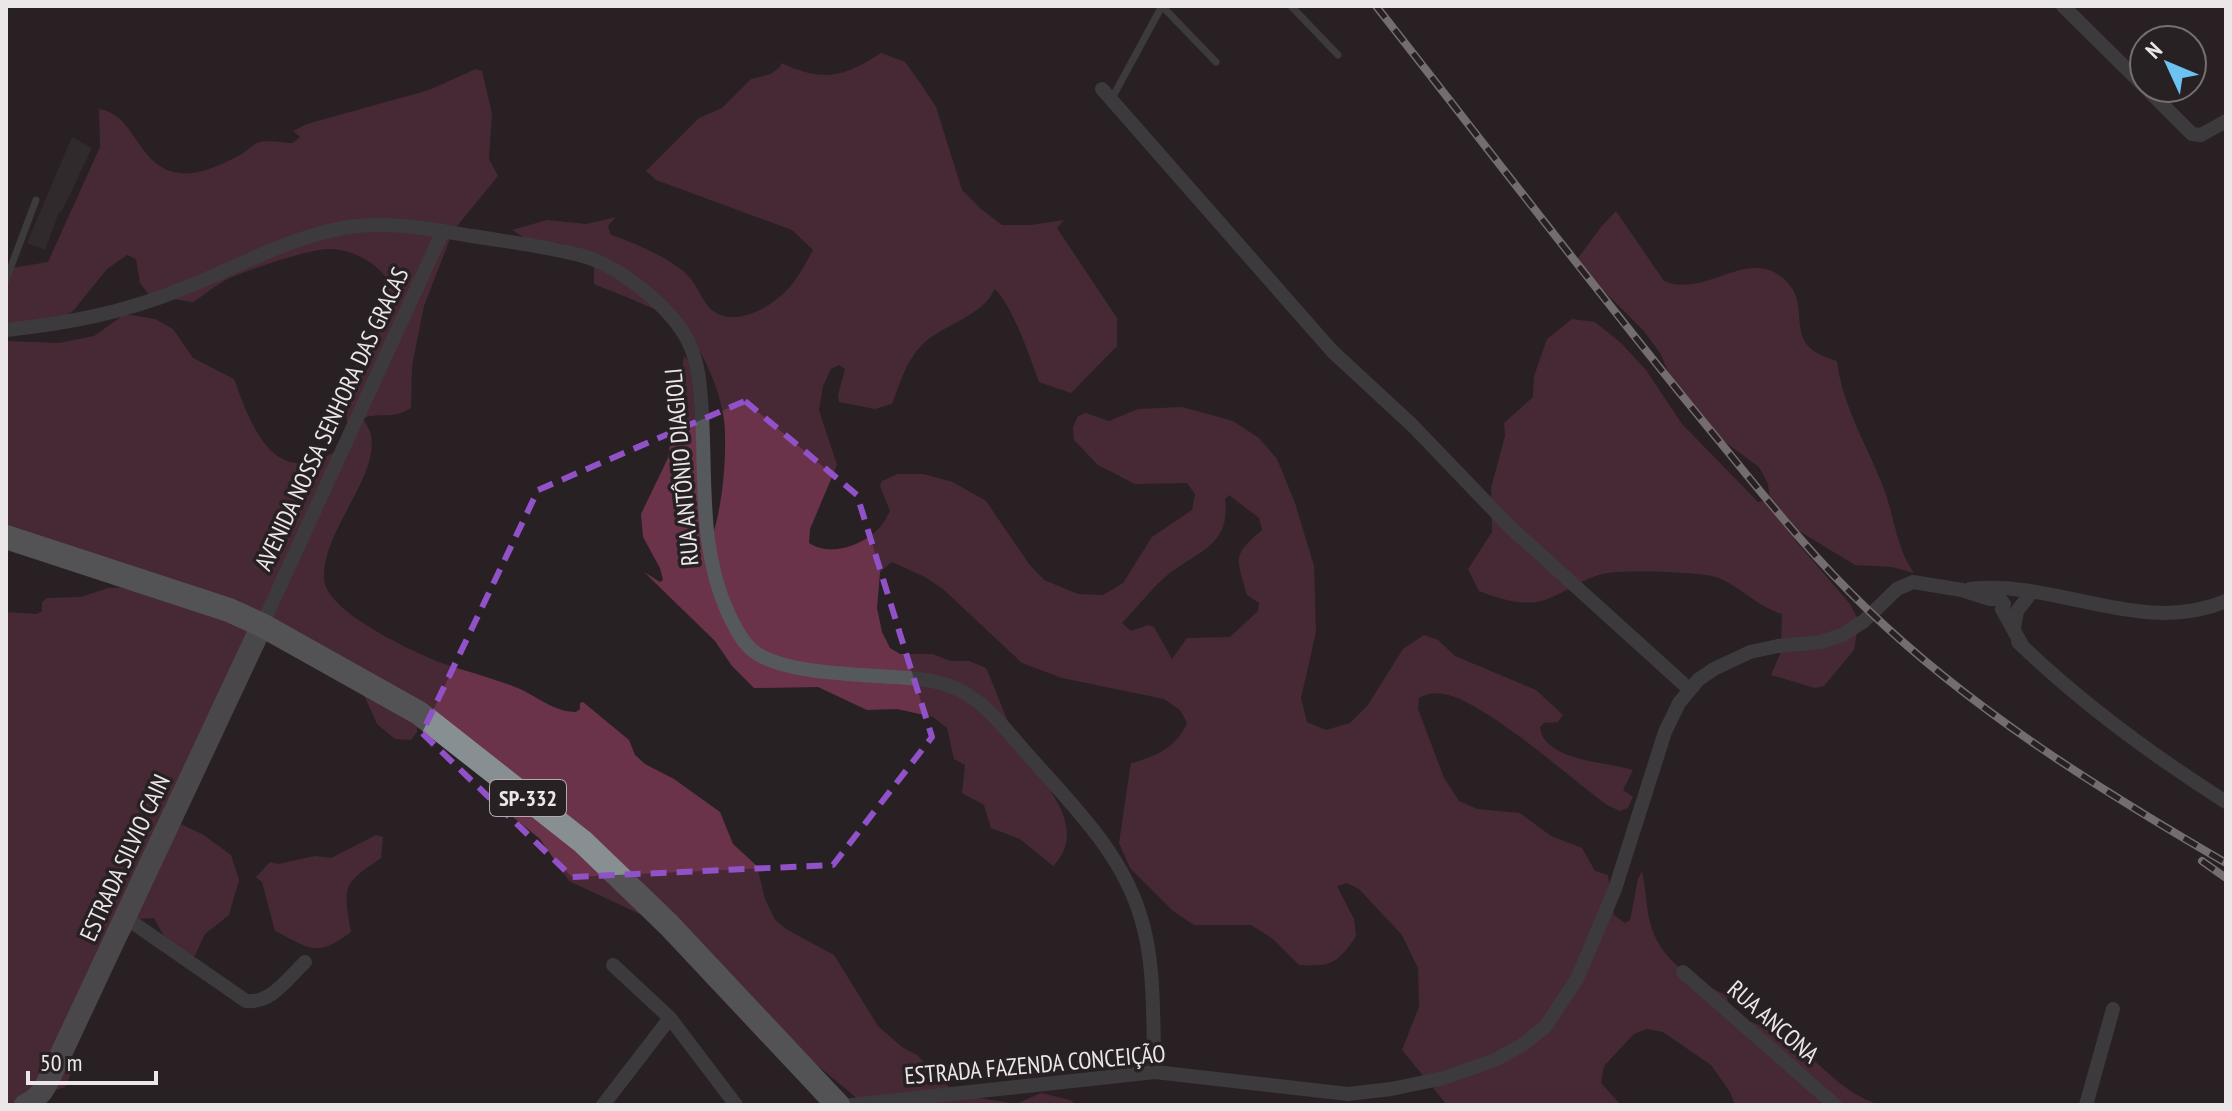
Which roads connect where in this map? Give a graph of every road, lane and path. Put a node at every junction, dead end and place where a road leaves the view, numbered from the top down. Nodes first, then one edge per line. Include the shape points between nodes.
1 (1291, 6) edge
2 (2063, 6) edge
3 (1338, 55) dead end
4 (1216, 62) dead end
5 (2128, 70) edge
6 (1107, 94) joint
7 (2162, 104) edge
8 (2226, 121) edge
9 (36, 200) dead end
10 (443, 231) junction
11 (6, 280) edge
12 (6, 330) edge
13 (6, 537) edge
14 (1959, 590) junction
15 (2029, 594) junction
16 (2226, 601) edge
17 (1997, 606) junction
18 (262, 625) junction
19 (2014, 628) junction
20 (2023, 647) junction
21 (1689, 689) junction
22 (2226, 802) edge
23 (126, 918) junction
24 (305, 962) dead end
25 (613, 965) dead end
26 (1683, 972) dead end
27 (2113, 1009) dead end
28 (670, 1018) junction
29 (1155, 1072) junction
30 (25, 1105) edge
31 (603, 1105) edge
32 (736, 1105) edge
33 (838, 1105) edge
34 (851, 1105) edge
35 (1835, 1105) edge
36 (2086, 1105) edge

1 - 3 lane
2 - 5 street
4 - 6 lane via 1162,6
6 - 21 street via 1332,351 1510,527
7 - 8 street via 2192,134 2201,135
9 - 11 lane
10 - 12 street, RUA ANTÔNIO DIAGIOLI via 345,227 287,242 181,290 107,315
10 - 18 street, AVENIDA NOSSA SENHORA DAS GRACAS
10 - 29 street, RUA ANTÔNIO DIAGIOLI via 587,257 623,276 670,316 695,358 708,552 717,589 736,629 768,660 800,668 922,679 968,694 1011,736 1086,819 1133,894 1148,944
13 - 18 main road, SP-332
14 - 15 street
14 - 17 street, ESTRADA FAZENDA CONCEIÇÃO
14 - 21 street, ESTRADA FAZENDA CONCEIÇÃO via 1921,582 1904,585 1842,635 1750,652 1714,669
15 - 16 street via 2145,613 2191,611
15 - 17 street
15 - 19 street via 2017,611
17 - 19 street
17 - 20 street via 2005,629
18 - 23 street, ESTRADA SILVIO CAIN
18 - 33 main road, SP-332 via 419,713 583,842
19 - 20 street
20 - 22 street via 2109,720
21 - 29 street, ESTRADA FAZENDA CONCEIÇÃO via 1665,732 1615,889 1577,979 1545,1027 1522,1045 1444,1078 1348,1094
23 - 24 street via 246,1001 270,995
23 - 30 street, ESTRADA SILVIO CAIN via 43,1092
25 - 28 street
26 - 35 street, RUA ANCONA
27 - 36 street
28 - 31 street
28 - 32 street
29 - 34 street, ESTRADA FAZENDA CONCEIÇÃO

